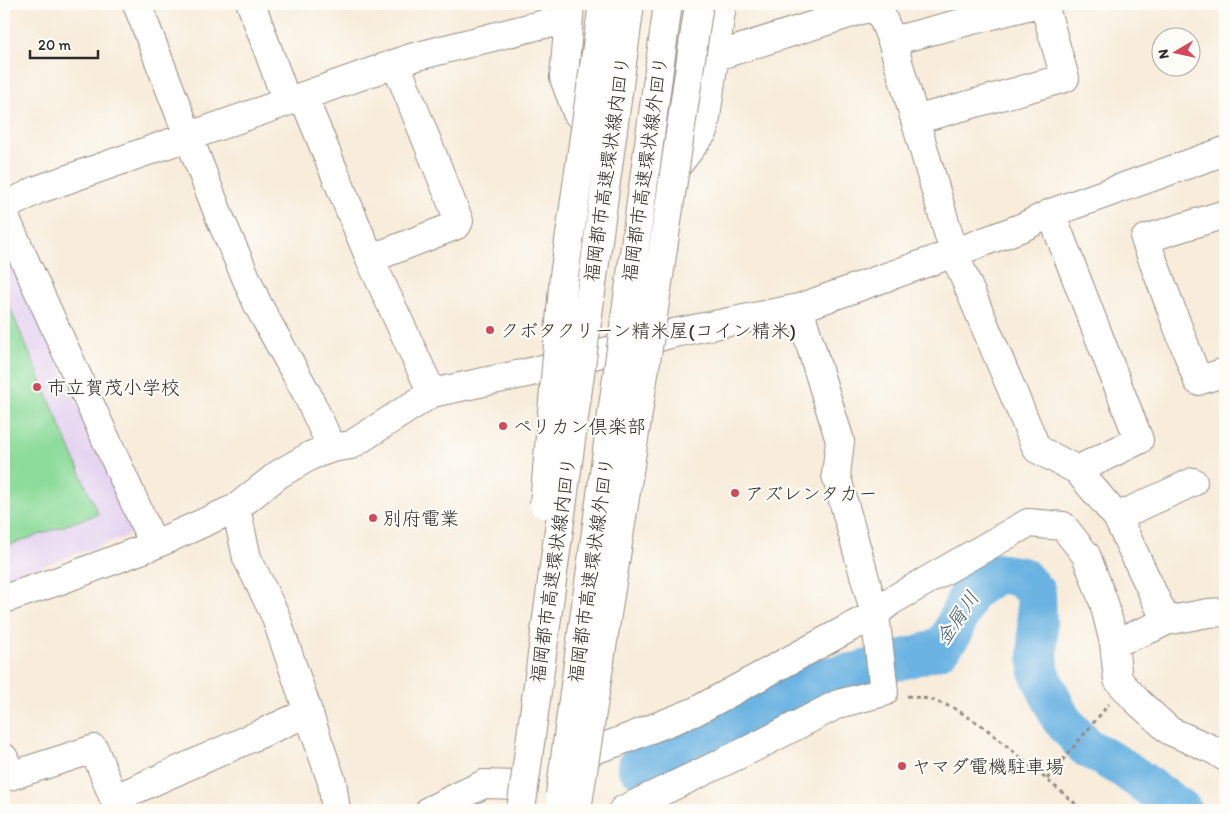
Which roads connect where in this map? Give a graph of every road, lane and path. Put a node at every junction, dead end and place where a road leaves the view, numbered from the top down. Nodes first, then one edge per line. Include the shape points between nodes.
1 (137, 4) edge
2 (251, 4) edge
3 (603, 4) edge
4 (630, 4) edge
5 (668, 4) edge
6 (699, 4) edge
7 (722, 4) edge
8 (878, 4) edge
9 (1035, 4) edge
10 (1044, 4) edge
11 (569, 13) edge
12 (892, 41) junction
13 (714, 57) junction
14 (396, 64) junction
15 (295, 99) junction
16 (915, 120) junction
17 (604, 135) dead end
18 (188, 138) junction
19 (1225, 150) edge
20 (4, 207) edge
21 (642, 211) dead end
22 (1051, 213) junction
23 (4, 214) edge
24 (1225, 214) edge
25 (954, 253) junction
26 (370, 259) junction
27 (799, 308) junction
28 (1225, 372) edge
29 (432, 394) junction
30 (332, 448) junction
31 (1077, 470) junction
32 (1192, 482) dead end
33 (236, 508) junction
34 (1117, 517) junction
35 (154, 545) junction
36 (4, 599) edge
37 (1225, 612) edge
38 (1166, 621) junction
39 (877, 627) junction
40 (1114, 643) junction
41 (1124, 686) junction
42 (884, 692) junction
43 (307, 713) junction
44 (575, 756) dead end
45 (1225, 757) edge
46 (4, 758) edge
47 (1047, 780) junction
48 (519, 802) edge
49 (336, 810) edge
50 (430, 810) edge
51 (558, 810) edge
52 (577, 810) edge
53 (623, 810) edge
54 (1083, 810) edge

1 - 18 main road
2 - 15 main road
3 - 48 main road, bridge via 564,276
4 - 48 main road, 福岡都市高速環状線内回り, bridge
5 - 51 main road, 福岡都市高速環状線外回り, bridge
6 - 52 main road, bridge
7 - 13 main road
8 - 12 main road
8 - 13 main road
9 - 12 main road
10 - 16 main road via 1064,78
11 - 14 main road via 544,24
11 - 17 main road via 564,78 577,113
12 - 16 main road
13 - 21 main road via 704,131
14 - 15 main road
14 - 26 main road via 459,221 457,225
15 - 18 main road
15 - 26 main road
16 - 25 main road
18 - 20 main road via 37,190
18 - 30 main road via 258,305
19 - 22 main road
22 - 25 main road
22 - 31 main road via 1139,440
23 - 35 main road
24 - 28 main road via 1145,238 1198,381
25 - 27 main road
25 - 31 main road via 1037,449
26 - 29 main road
27 - 29 main road via 674,333
27 - 39 main road via 840,441 836,476
29 - 30 main road via 351,446
30 - 33 main road via 312,455 279,474
31 - 34 main road
32 - 34 main road
33 - 35 main road
33 - 43 main road via 247,558 275,615
34 - 38 main road
35 - 36 main road
37 - 38 main road
38 - 40 main road
39 - 40 main road via 891,601 1028,523 1063,526 1086,555 1104,603
39 - 42 main road
39 - 44 main road via 694,712
40 - 41 main road via 1118,680
41 - 45 main road via 1170,731
41 - 47 path
42 - 47 path via 929,699 954,708 984,727
42 - 53 main road via 838,704
43 - 46 main road via 114,799 94,749 10,776
43 - 49 main road via 332,782
47 - 54 path
48 - 50 main road via 484,784

